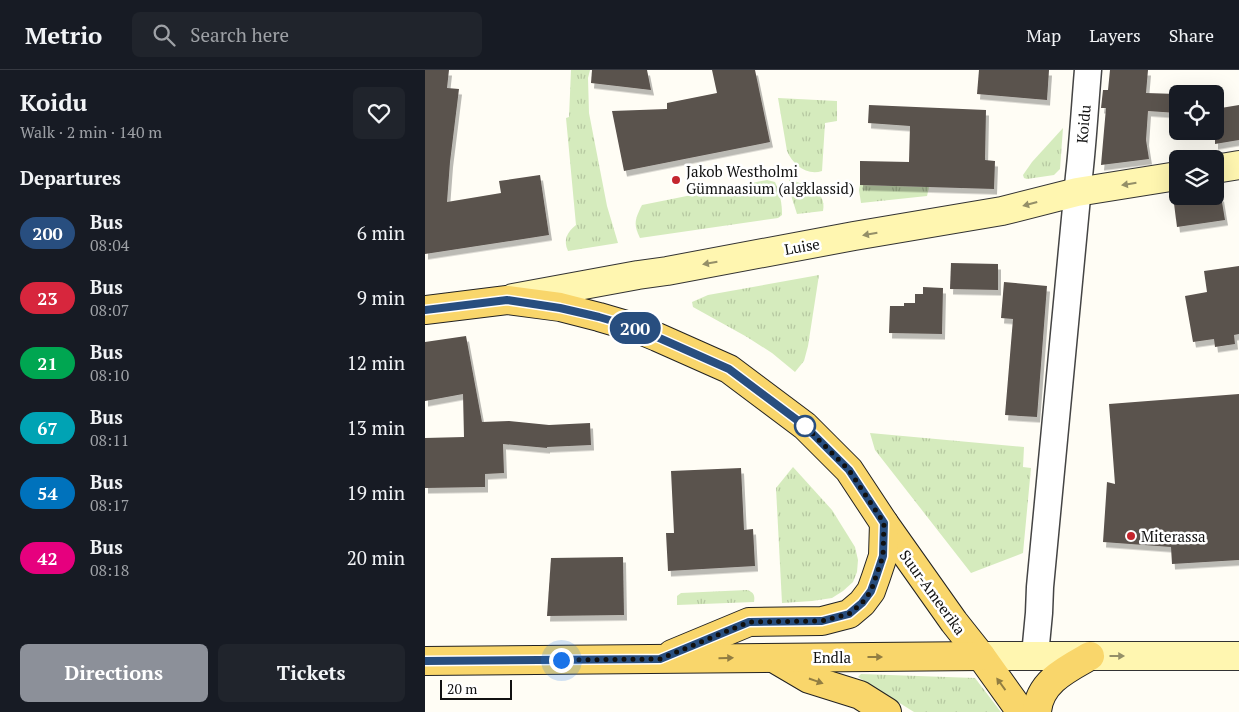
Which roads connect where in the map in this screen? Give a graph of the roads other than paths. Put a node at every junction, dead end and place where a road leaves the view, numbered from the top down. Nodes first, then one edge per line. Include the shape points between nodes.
1 (1088, 70) edge
2 (1239, 165) edge
3 (1224, 168) edge
4 (1169, 177) edge
5 (1077, 192) junction
6 (507, 300) junction
7 (425, 310) edge
8 (884, 523) junction
9 (1035, 655) junction
10 (981, 656) junction
11 (1090, 656) junction
12 (1239, 656) edge
13 (773, 658) junction
14 (660, 659) junction
15 (425, 661) edge
16 (887, 712) edge
17 (1021, 712) edge
18 (1037, 712) edge

1 - 5 street, Koidu
2 - 3 main road
4 -> 5 main road, Luise
5 -> 6 main road, Luise via 1002,211
5 - 9 street, Koidu
6 - 7 main road, Luise
6 - 8 main road, Suur-Ameerika via 560,308 633,327 729,369 805,426 849,470
8 - 10 main road, Suur-Ameerika
8 - 14 main road via 883,556 871,591 849,614 822,621 749,622
9 - 10 main road, Endla
9 - 11 main road, Endla
13 -> 10 main road, Endla
17 -> 10 main road, Suur-Ameerika
11 -> 12 main road, Endla
11 - 18 main road via 1059,674 1045,689
14 -> 13 main road, Endla
13 -> 16 main road via 809,678 860,695
14 - 15 main road, Endla

